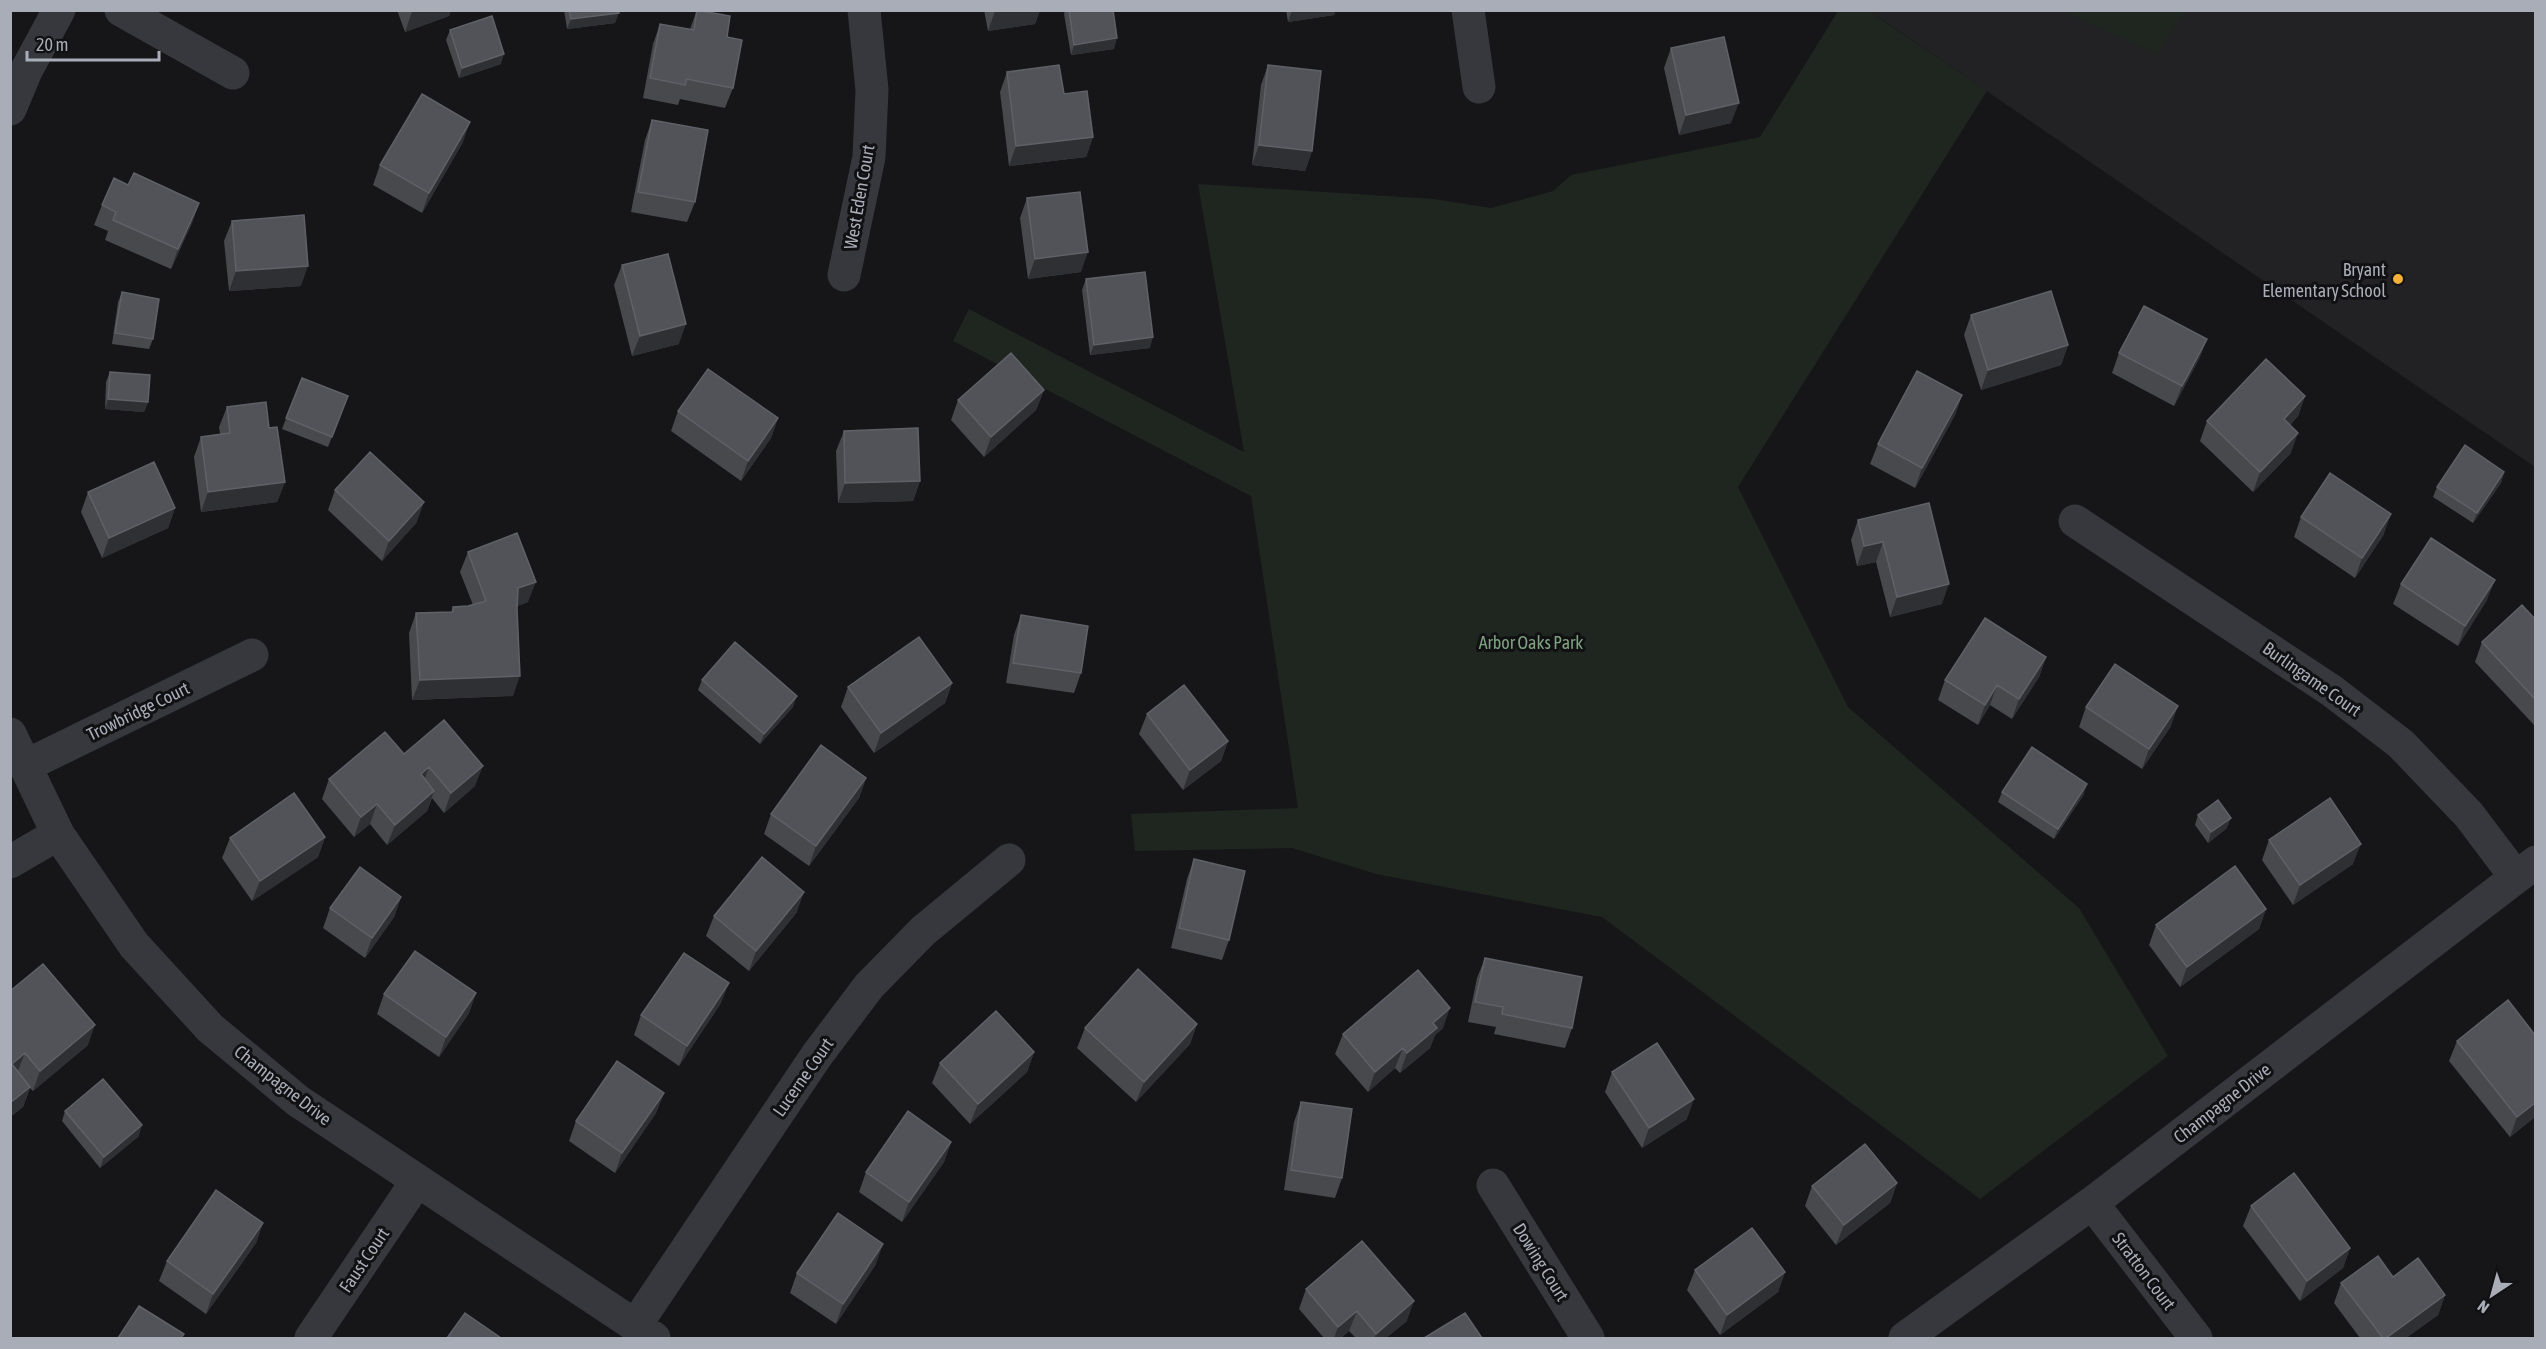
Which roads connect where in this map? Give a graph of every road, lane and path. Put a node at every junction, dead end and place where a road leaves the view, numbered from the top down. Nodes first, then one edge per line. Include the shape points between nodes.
1 (59, 10) edge
2 (121, 10) edge
3 (864, 10) edge
4 (1468, 10) edge
5 (233, 73) dead end
6 (1479, 87) dead end
7 (10, 109) edge
8 (844, 275) dead end
9 (2075, 521) dead end
10 (252, 656) dead end
11 (10, 734) edge
12 (25, 766) junction
13 (58, 834) junction
14 (1009, 860) dead end
15 (10, 862) edge
16 (2525, 869) edge
17 (417, 1181) junction
18 (1493, 1185) dead end
19 (2092, 1203) junction
20 (645, 1332) edge
21 (311, 1338) edge
22 (1588, 1338) edge
23 (1905, 1338) edge
24 (2196, 1338) edge

1 - 7 street
2 - 5 street
3 - 8 street, West Eden Court via 872,90 869,157
4 - 6 street
9 - 16 street, Burlingame Court via 2332,691 2401,744
10 - 12 street, Trowbridge Court
11 - 12 street, Champagne Drive
12 - 13 street, Champagne Drive
13 - 15 street
13 - 17 street, Champagne Drive via 134,945 210,1028 298,1101
14 - 20 street, Lucerne Court via 922,931 870,986 817,1055
16 - 19 street, Champagne Drive
17 - 20 street, Champagne Drive
17 - 21 street, Faust Court
18 - 22 street, Dowing Court
19 - 23 street, Champagne Drive
19 - 24 street, Stratton Court

